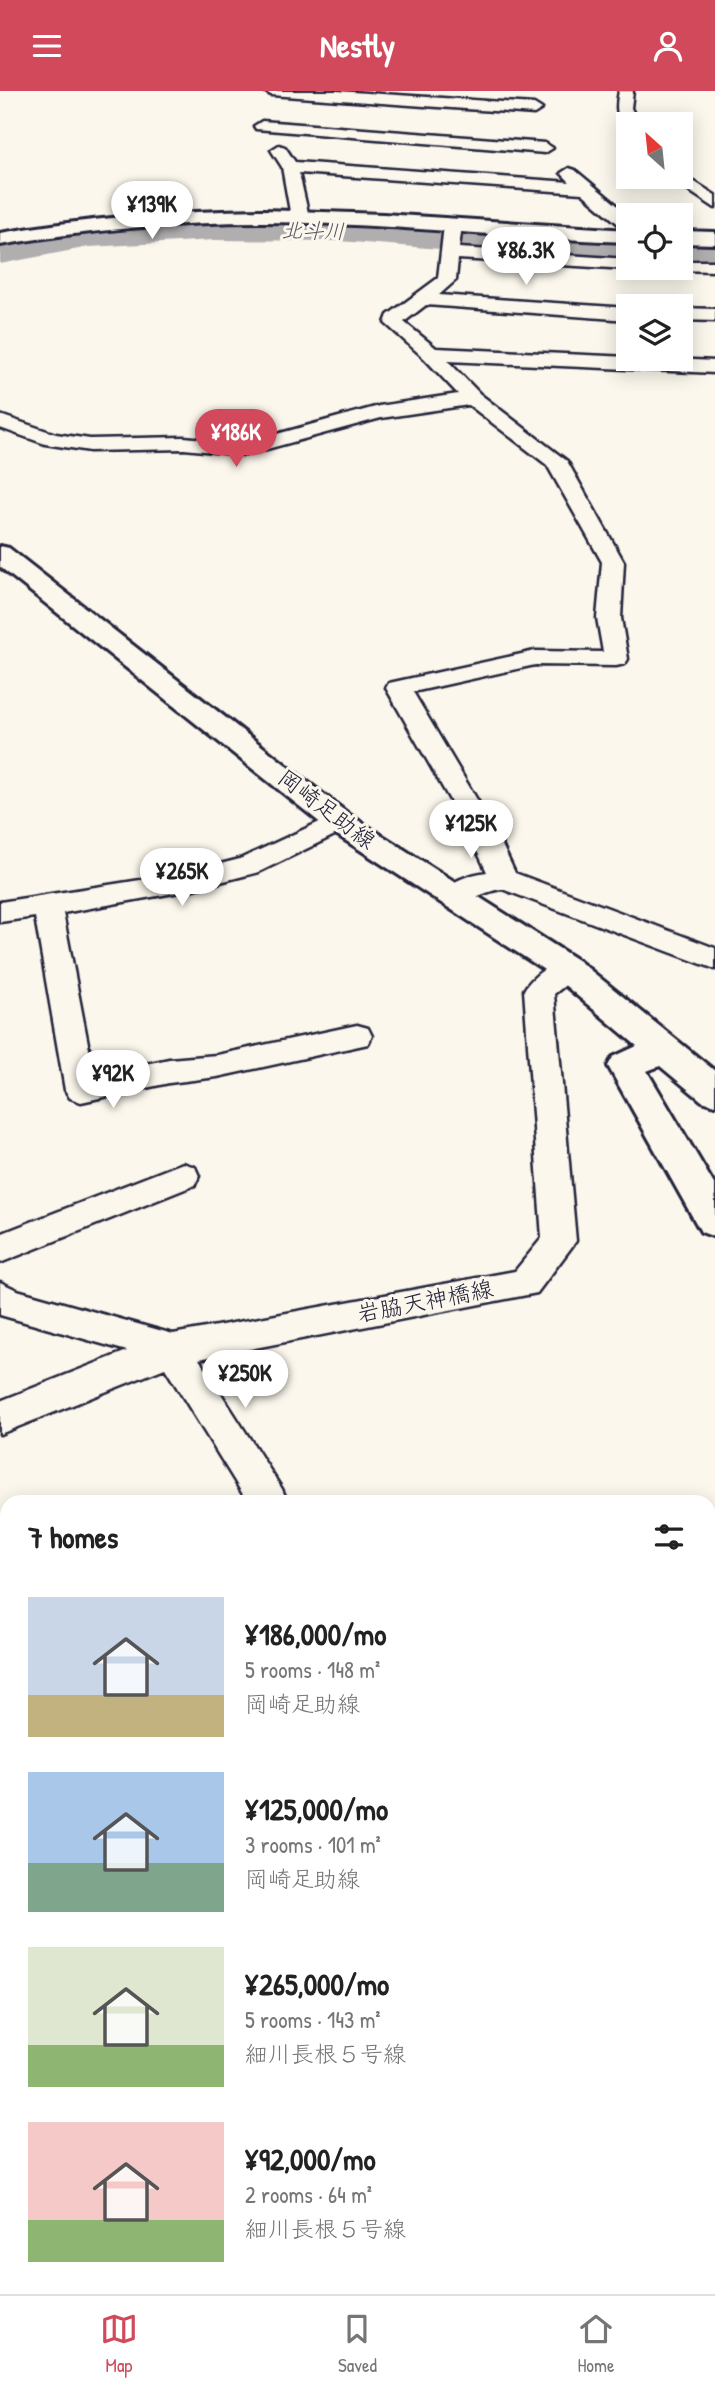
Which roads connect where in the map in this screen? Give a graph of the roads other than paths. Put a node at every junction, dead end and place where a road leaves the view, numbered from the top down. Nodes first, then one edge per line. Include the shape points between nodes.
1 (536, 91) edge
2 (626, 91) edge
3 (267, 94) edge
4 (625, 112) edge
5 (539, 129) junction
6 (290, 167) junction
7 (584, 188) junction
8 (693, 188) edge
9 (715, 203) edge
10 (616, 213) edge
11 (300, 217) junction
12 (616, 236) edge
13 (693, 237) edge
14 (715, 238) edge
15 (0, 239) edge
16 (452, 239) junction
17 (616, 262) edge
18 (715, 265) edge
19 (693, 266) edge
20 (423, 299) junction
21 (616, 313) edge
22 (693, 314) edge
23 (715, 315) edge
24 (431, 354) junction
25 (715, 367) edge
26 (474, 398) junction
27 (0, 421) edge
28 (0, 554) edge
29 (340, 822) junction
30 (504, 879) junction
31 (453, 895) junction
32 (47, 906) junction
33 (0, 912) edge
34 (715, 959) edge
35 (567, 969) junction
36 (357, 1036) dead end
37 (664, 1049) junction
38 (715, 1091) edge
39 (183, 1176) dead end
40 (715, 1221) edge
41 (0, 1249) edge
42 (0, 1297) edge
43 (173, 1349) junction
44 (0, 1418) edge
45 (264, 1495) edge

1 - 5 street
2 - 4 street
3 - 5 street
5 - 6 street via 260,121
5 - 7 street
6 - 7 street
6 - 11 street
7 - 10 street
8 - 9 street
11 - 15 main road via 150,220
11 - 16 main road
12 - 16 main road
13 - 14 main road
16 - 17 street
16 - 20 street via 447,280
18 - 19 street
20 - 21 street
20 - 24 street via 394,323
22 - 23 street
24 - 25 street
24 - 26 street
26 - 27 street via 379,412 245,449 184,443 90,445 52,440
26 - 30 street via 556,461 613,562 609,618 616,659 535,658 398,688
28 - 29 main road, 岡崎足助線
29 - 31 main road, 岡崎足助線
29 - 32 street via 249,866
30 - 31 street via 481,882
30 - 34 street
31 - 35 main road, 岡崎足助線
32 - 33 street
32 - 36 street via 81,1090
35 - 37 main road, 岡崎足助線
35 - 43 street, 岩脇天神橋線 via 539,990 559,1241 525,1283
37 - 38 main road, 岡崎足助線
37 - 40 main road via 626,1066
39 - 41 street
42 - 43 street
43 - 44 street, 岩脇天神橋線
43 - 45 street

